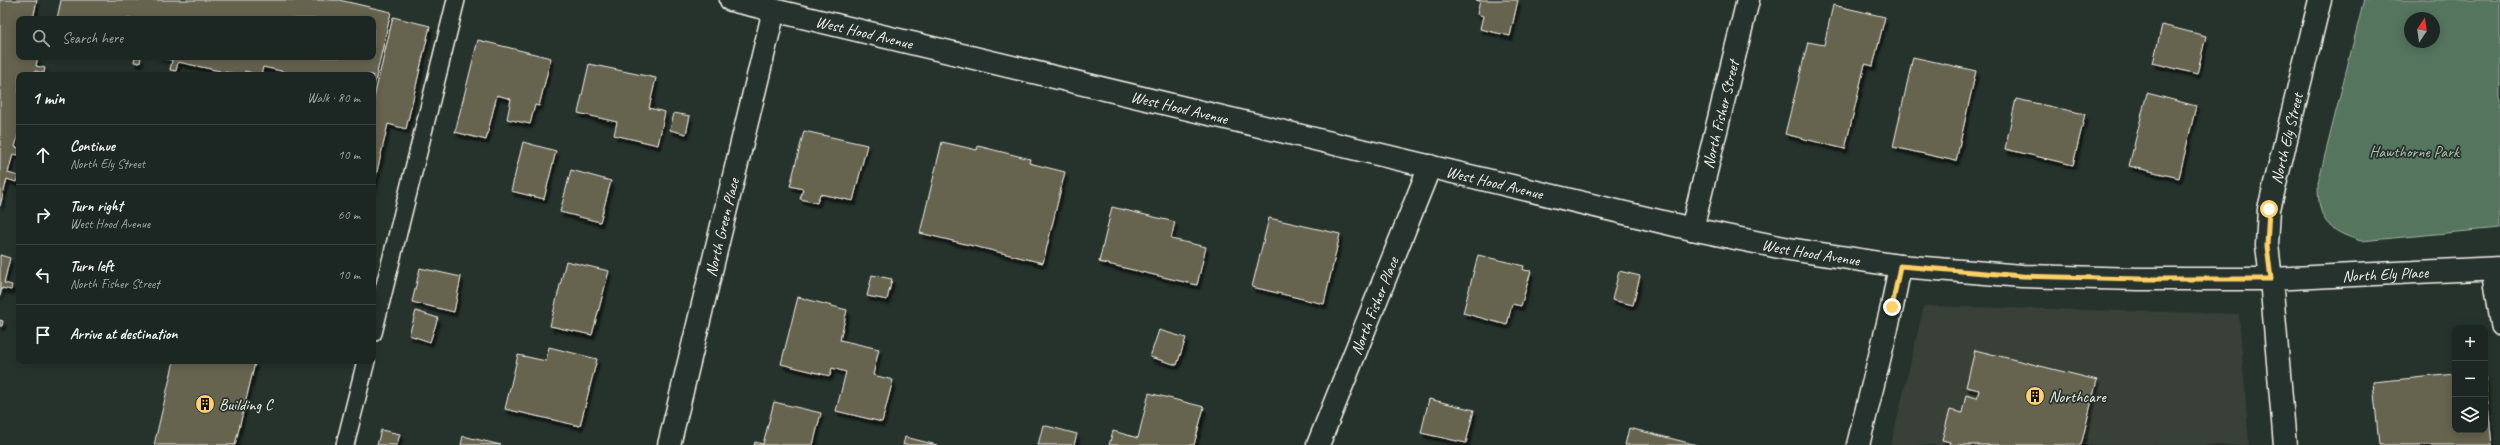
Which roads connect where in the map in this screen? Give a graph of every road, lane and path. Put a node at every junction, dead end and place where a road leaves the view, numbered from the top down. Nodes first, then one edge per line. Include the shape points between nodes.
1 (456, 0) edge
2 (731, 0) edge
3 (1748, 0) edge
4 (2320, 0) edge
5 (774, 10) junction
6 (1430, 166) junction
7 (1692, 229) junction
8 (1900, 266) junction
9 (2496, 269) edge
10 (2271, 279) junction
11 (376, 321) edge
12 (2500, 327) edge
13 (365, 364) edge
14 (345, 445) edge
15 (669, 445) edge
16 (1318, 445) edge
17 (1858, 445) edge
18 (2285, 445) edge

1 - 11 lane
2 - 5 street, West Hood Avenue
3 - 7 street, North Fisher Street
4 - 10 street, North Ely Street via 2269,209 2267,246
5 - 6 street, West Hood Avenue
5 - 15 street, North Green Place
6 - 7 street, West Hood Avenue
6 - 16 street, North Fisher Place
7 - 8 street, West Hood Avenue via 1789,249
8 - 10 street, West Hood Avenue via 2022,276
8 - 17 street
9 - 10 street, North Ely Place
9 - 12 lane
10 - 18 street, North Ely Street
13 - 14 lane

